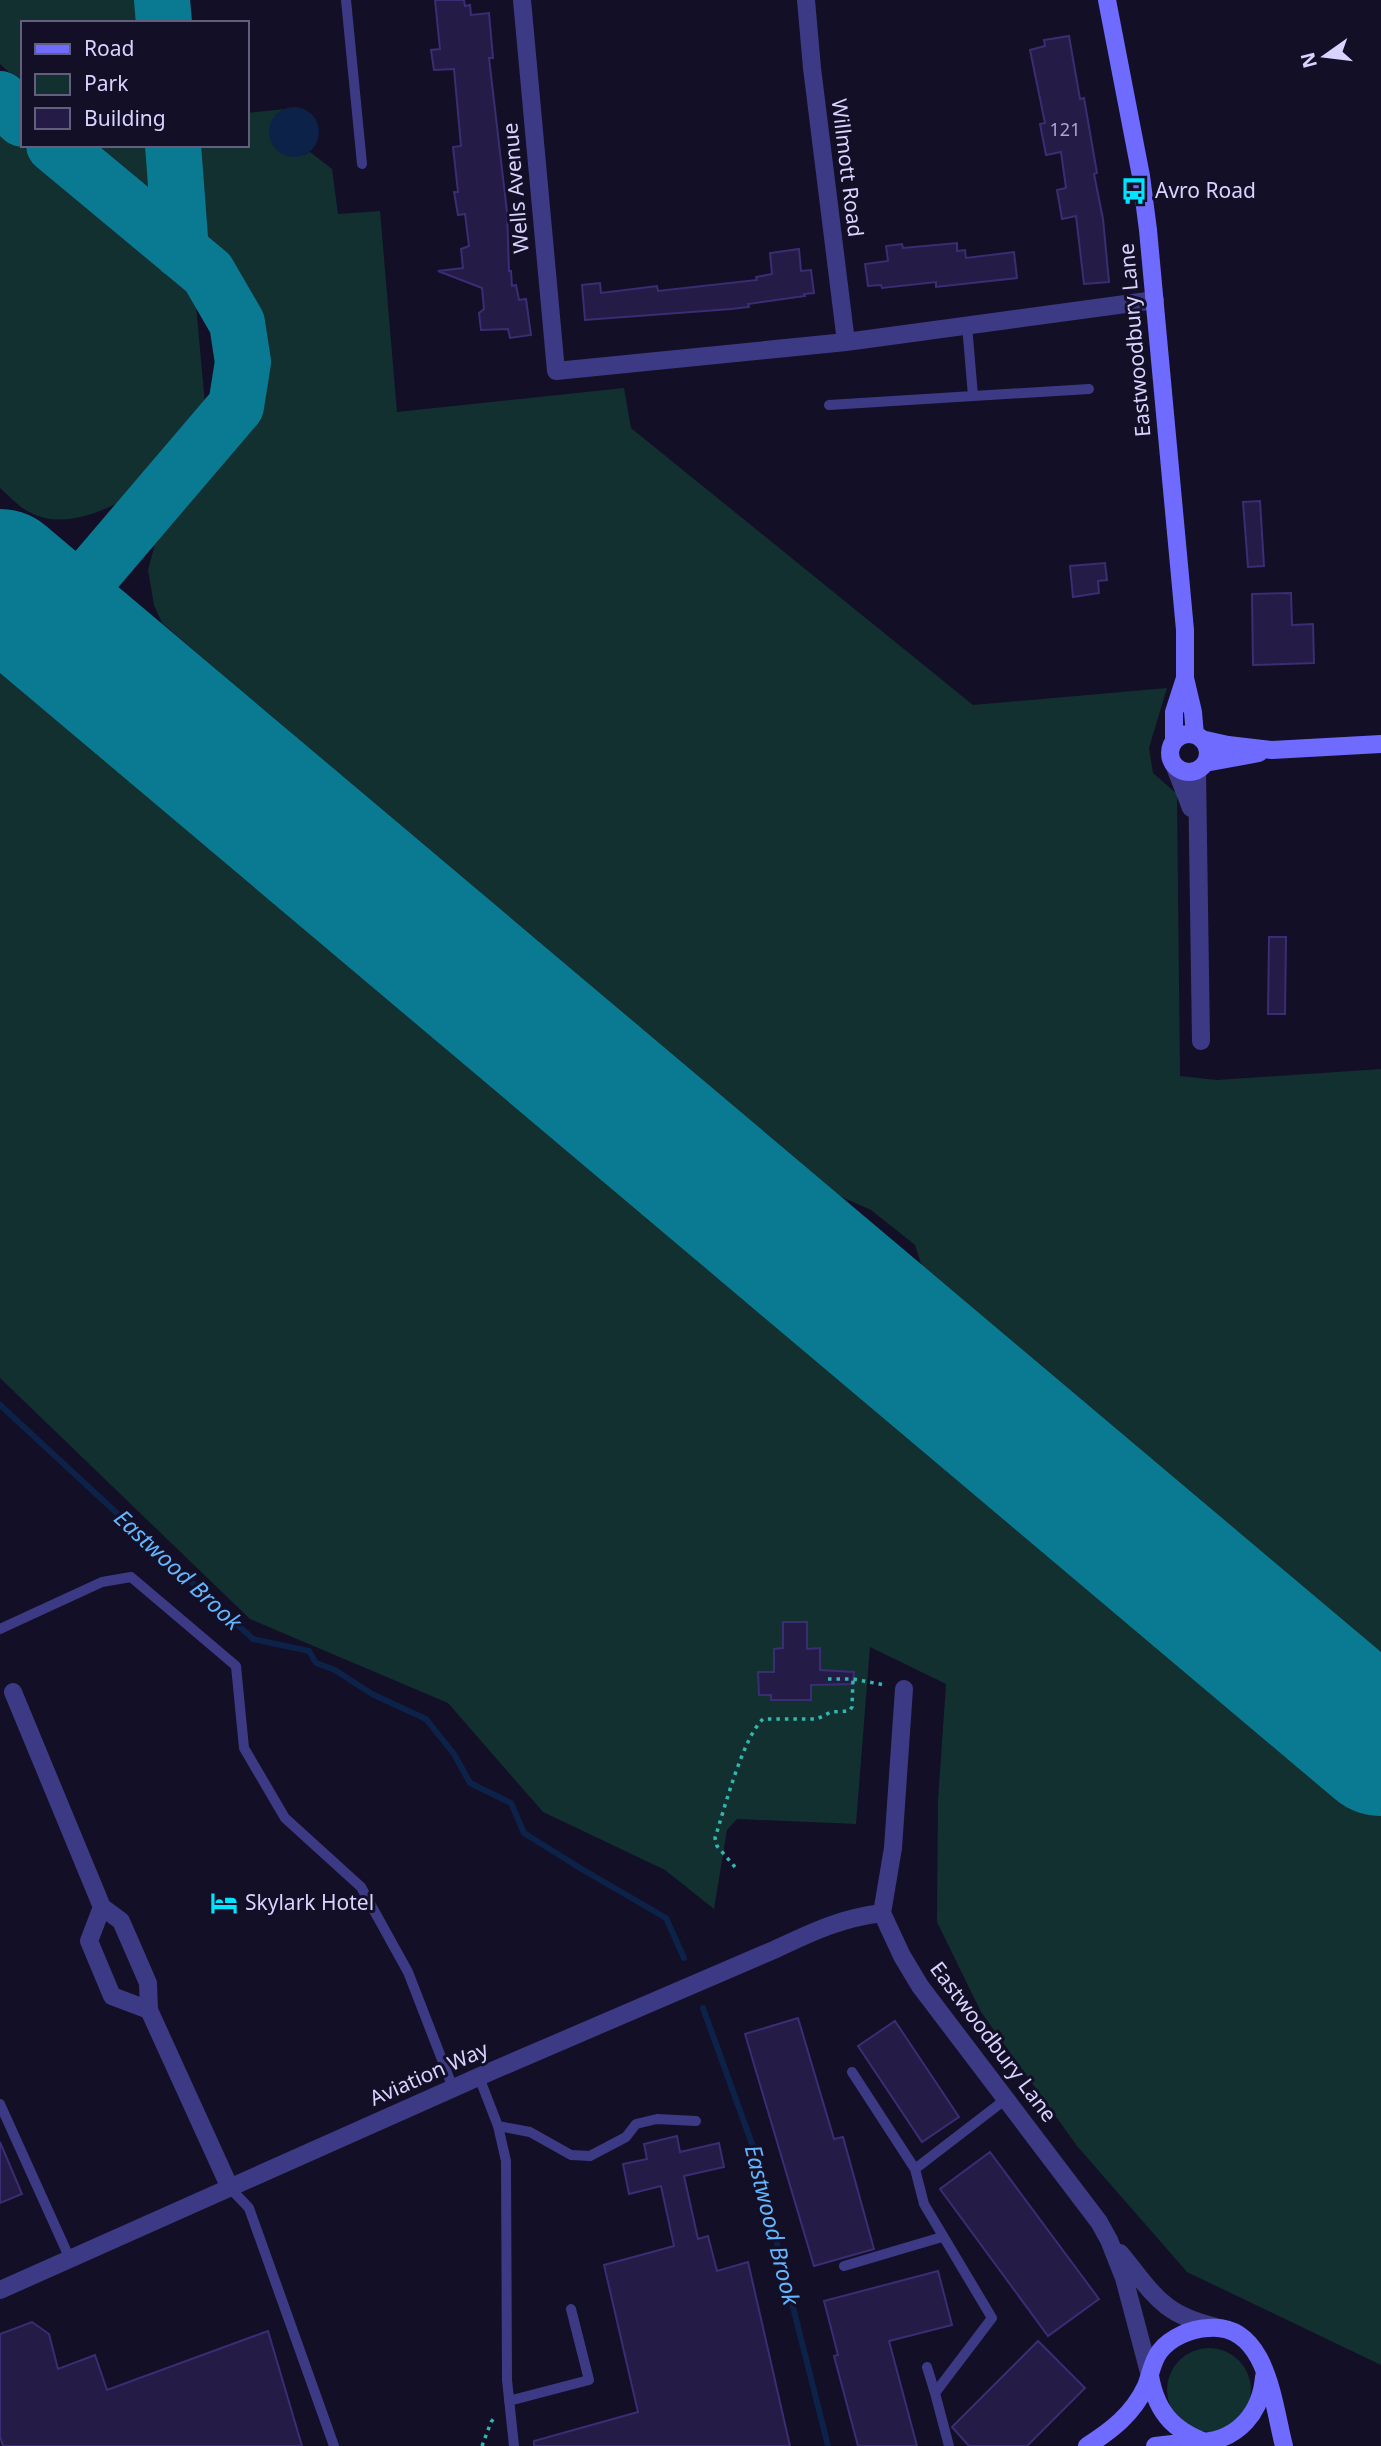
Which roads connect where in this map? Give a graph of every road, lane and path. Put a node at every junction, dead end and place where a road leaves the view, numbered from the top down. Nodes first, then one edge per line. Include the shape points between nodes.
1 (346, 0) edge
2 (522, 0) edge
3 (806, 0) edge
4 (1107, 0) edge
5 (362, 164) dead end
6 (1155, 300) junction
7 (967, 325) junction
8 (846, 342) junction
9 (1089, 389) dead end
10 (973, 396) junction
11 (829, 405) dead end
12 (1185, 678) junction
13 (1198, 737) junction
14 (1174, 741) junction
15 (1381, 744) edge
16 (1272, 750) junction
17 (1175, 766) junction
18 (1201, 767) junction
19 (1197, 836) junction
20 (1201, 1041) dead end
21 (0, 1629) edge
22 (828, 1679) dead end
23 (852, 1679) junction
24 (904, 1689) joint
25 (13, 1692) dead end
26 (735, 1867) dead end
27 (102, 1907) junction
28 (882, 1913) junction
29 (149, 2010) junction
30 (852, 2071) dead end
31 (479, 2077) junction
32 (453, 2088) junction
33 (1006, 2099) junction
34 (0, 2104) edge
35 (696, 2121) dead end
36 (498, 2126) junction
37 (915, 2169) junction
38 (230, 2188) junction
39 (942, 2237) junction
40 (1109, 2240) junction
41 (70, 2259) junction
42 (844, 2266) dead end
43 (0, 2290) edge
44 (571, 2309) dead end
45 (1216, 2327) junction
46 (1262, 2363) junction
47 (927, 2367) dead end
48 (1150, 2376) junction
49 (934, 2393) junction
50 (509, 2400) junction
51 (1206, 2443) edge
52 (334, 2446) edge
53 (514, 2446) edge
54 (949, 2446) edge
55 (1087, 2446) edge
56 (1155, 2446) edge
57 (1284, 2446) edge

1 - 5 lane
2 - 8 street, Wells Avenue via 556,371
3 - 8 street, Willmott Road
4 - 6 street, Eastwoodbury Lane via 1141,176
6 - 7 street
6 - 12 street, Eastwoodbury Lane via 1185,631
7 - 8 street
7 - 10 lane
9 - 10 lane
10 - 11 lane
12 - 13 street, Eastwoodbury Lane
12 - 14 street, Eastwoodbury Lane via 1174,712
13 - 14 street via 1180,736
13 - 16 street
13 - 18 street via 1208,754
14 - 17 street via 1170,758
15 - 16 street
16 - 18 street
17 - 18 street via 1186,772
17 - 19 street via 1189,798
18 - 19 street
19 - 20 street
21 - 32 lane via 102,1582 131,1577 236,1666 244,1748 285,1818 361,1887 408,1972
22 - 23 path
23 - 24 path
23 - 26 path via 849,1711 817,1719 763,1719 756,1726 715,1838
24 - 28 street via 893,1848
25 - 27 street
27 - 29 street via 121,1921 148,1983
27 - 29 street via 89,1941 112,1996
28 - 31 street, Aviation Way via 823,1927
28 - 33 street, Eastwoodbury Lane via 920,1986
29 - 38 street
30 - 37 lane
31 - 32 street, Aviation Way
31 - 36 lane
32 - 38 street, Aviation Way
33 - 37 lane
33 - 40 street, Eastwoodbury Lane
34 - 41 lane
35 - 36 lane via 657,2119 636,2124 626,2137 590,2156 571,2155 530,2132
36 - 50 lane via 506,2161
37 - 39 lane via 924,2204
38 - 41 street, Aviation Way
38 - 52 lane via 249,2208
39 - 42 lane
39 - 49 lane via 992,2318
40 - 45 street, Eastwoodbury Lane via 1171,2311
40 - 48 street, Eastwoodbury Lane
41 - 43 street, Aviation Way
44 - 50 lane via 589,2380
45 - 46 street, Eastwoodbury Lane via 1244,2337
45 - 48 street via 1173,2340 1160,2351
46 - 51 street via 1262,2393 1256,2409 1233,2433
46 - 57 street, Eastwoodbury Lane
47 - 49 lane
48 - 51 street, Eastwoodbury Lane via 1164,2413 1180,2431
48 - 55 street via 1127,2416
49 - 54 lane
50 - 53 lane
51 - 56 street

